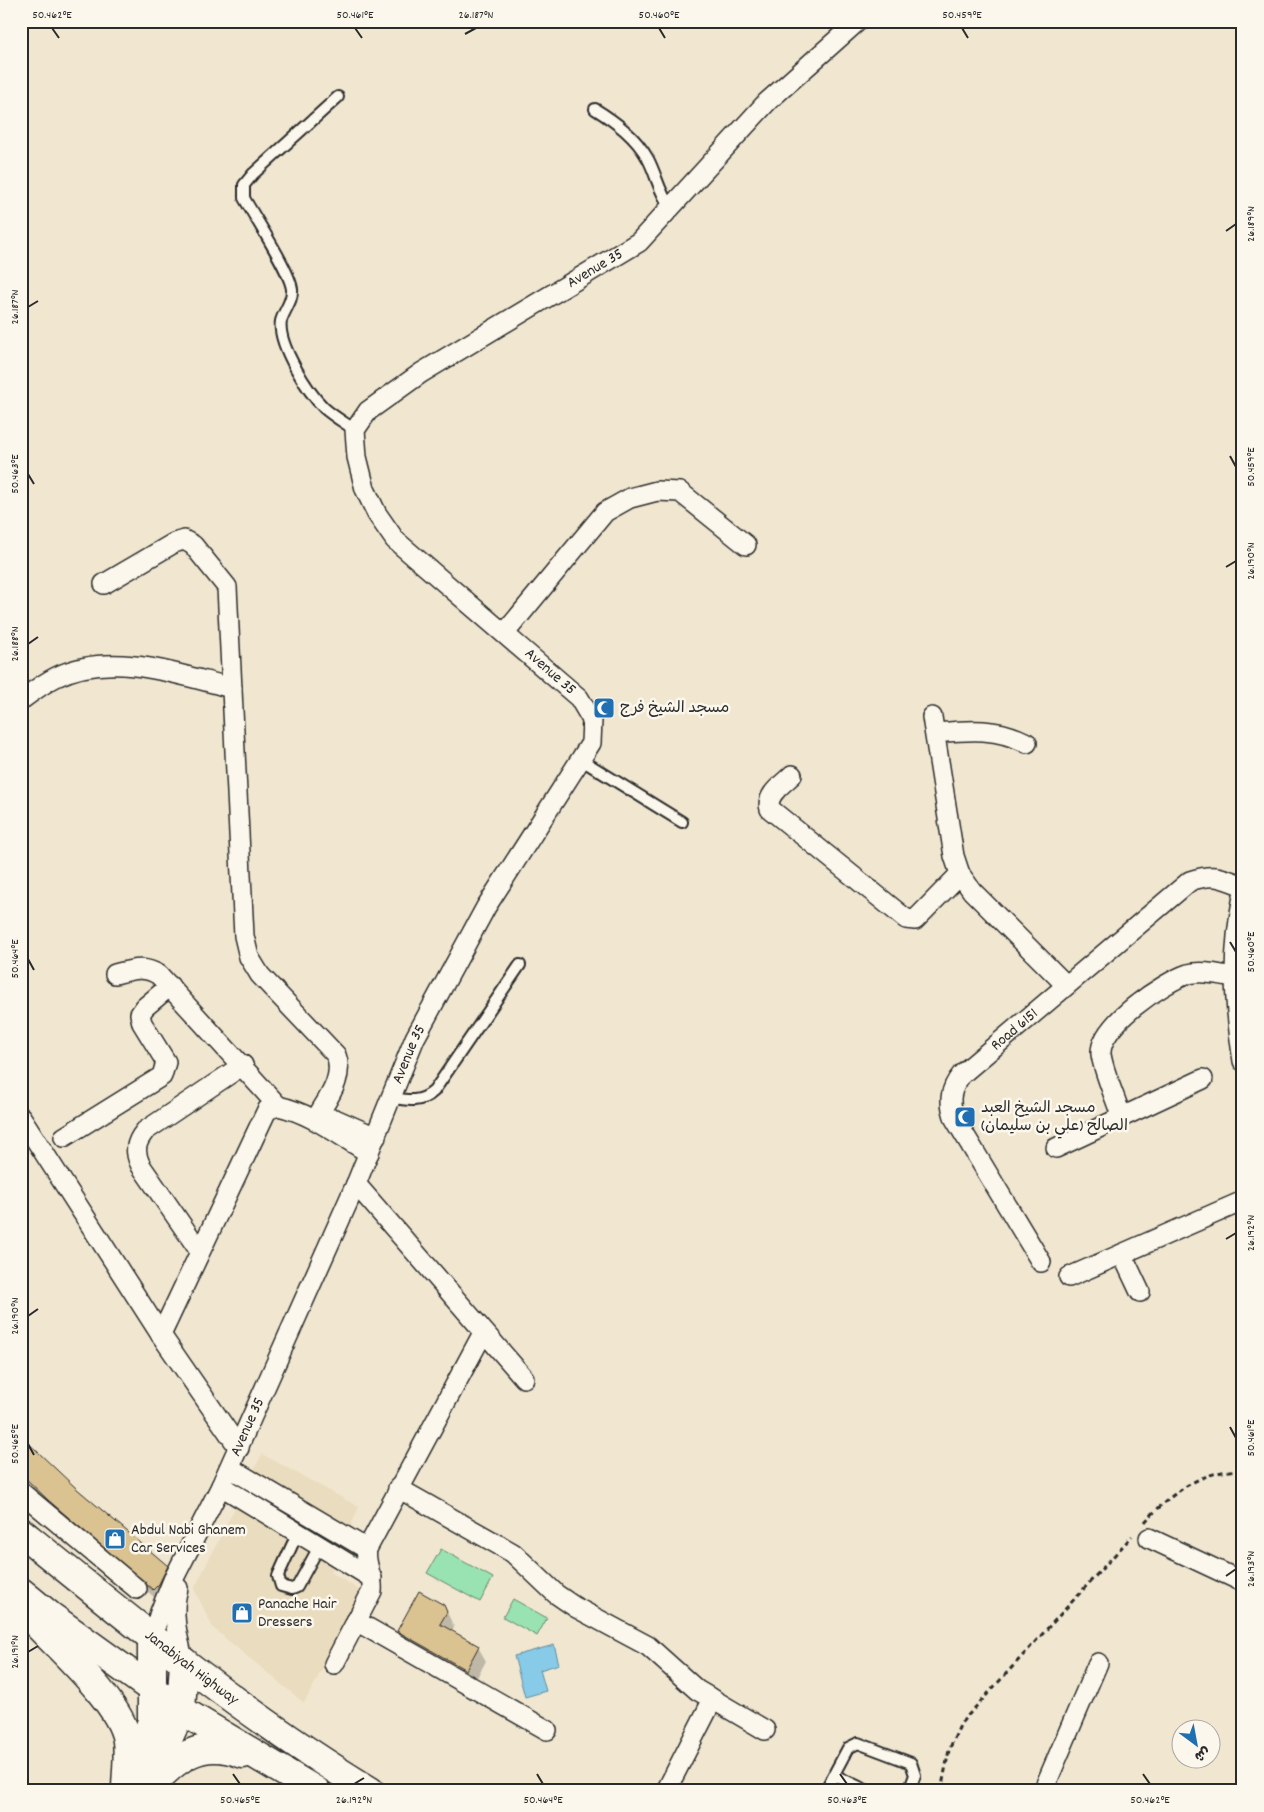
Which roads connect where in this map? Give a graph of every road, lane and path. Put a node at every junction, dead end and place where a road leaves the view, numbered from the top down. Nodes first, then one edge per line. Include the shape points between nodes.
1 (858, 21) edge
2 (338, 97) dead end
3 (595, 110) dead end
4 (671, 208) junction
5 (355, 430) junction
6 (746, 545) dead end
7 (104, 584) dead end
8 (505, 633) junction
9 (232, 688) junction
10 (21, 700) edge
11 (1027, 743) dead end
12 (580, 759) junction
13 (792, 775) dead end
14 (682, 822) dead end
15 (960, 874) junction
16 (1243, 886) edge
17 (1243, 896) edge
18 (520, 965) dead end
19 (115, 974) dead end
20 (1234, 977) junction
21 (1066, 985) junction
22 (170, 986) junction
23 (1243, 1061) edge
24 (243, 1065) junction
25 (1203, 1080) dead end
26 (392, 1097) junction
27 (278, 1106) junction
28 (1121, 1116) junction
29 (21, 1117) edge
30 (316, 1119) junction
31 (64, 1137) dead end
32 (372, 1145) junction
33 (1056, 1148) dead end
34 (356, 1184) junction
35 (1243, 1201) edge
36 (200, 1250) junction
37 (1122, 1254) junction
38 (1041, 1262) dead end
39 (1069, 1277) dead end
40 (1140, 1292) dead end
41 (482, 1332) junction
42 (160, 1335) junction
43 (524, 1378) dead end
44 (239, 1448) junction
45 (230, 1468) junction
46 (1243, 1471) edge
47 (221, 1486) junction
48 (398, 1488) junction
49 (21, 1492) edge
50 (306, 1513) junction
51 (329, 1526) junction
52 (21, 1532) edge
53 (298, 1532) junction
54 (1149, 1538) dead end
55 (320, 1545) junction
56 (367, 1549) junction
57 (182, 1564) junction
58 (372, 1578) junction
59 (1243, 1582) edge
60 (137, 1589) dead end
61 (21, 1592) edge
62 (21, 1609) edge
63 (356, 1621) junction
64 (152, 1638) junction
65 (184, 1662) junction
66 (1098, 1663) dead end
67 (334, 1664) dead end
68 (152, 1689) junction
69 (713, 1699) junction
70 (181, 1710) junction
71 (547, 1730) dead end
72 (765, 1730) dead end
73 (284, 1770) junction
74 (834, 1775) junction
75 (136, 1790) edge
76 (316, 1791) edge
77 (370, 1791) edge
78 (666, 1791) edge
79 (826, 1791) edge
80 (868, 1791) edge
81 (909, 1791) edge
82 (941, 1791) edge
83 (1043, 1791) edge

1 - 4 street, Avenue 35 via 767,102
2 - 5 lane via 253,174 244,185 244,198 288,275 292,290 289,306 281,321 282,340 299,373 324,408
3 - 4 lane via 624,128 648,159 663,198
4 - 5 street, Avenue 35 via 649,232 625,251 421,373 368,411
5 - 8 street, Avenue 35 via 357,457 365,489 395,540
6 - 8 street via 680,492 657,491 630,498 605,512
7 - 9 street via 179,540 189,541 227,587
8 - 12 street, Avenue 35 via 579,698 592,720 591,742
9 - 10 street via 141,667 98,666 76,669 56,677
9 - 30 street via 246,947 260,975 340,1064 340,1074
11 - 15 street via 1008,734 988,730 934,725 954,856
12 - 14 lane
12 - 26 street, Avenue 35 via 456,958 415,1038
13 - 15 street via 771,795 770,809 906,919 916,920
15 - 21 street via 972,891
16 - 21 street, Road 6151 via 1222,877 1206,876 1190,881
17 - 20 street via 1237,926
18 - 26 lane via 434,1091 426,1097 409,1101
19 - 22 street via 146,968
20 - 23 street
20 - 28 street via 1190,973 1148,998 1111,1028 1103,1040 1102,1054
21 - 38 street, Road 6151 via 962,1074 950,1095 955,1119
22 - 24 street
22 - 31 street via 140,1014 142,1023 166,1062 162,1076
24 - 27 street
24 - 36 street via 145,1131 136,1148 141,1166
25 - 28 street
26 - 32 street, Avenue 35
27 - 30 street
27 - 36 street via 267,1110 264,1115
28 - 33 street
29 - 42 street
30 - 32 street via 332,1132
32 - 34 street, Avenue 35
34 - 41 street
34 - 44 street, Avenue 35
35 - 37 street
36 - 42 street
37 - 39 street
37 - 40 street
41 - 43 street
41 - 48 street
42 - 44 street
44 - 45 street, Avenue 35
45 - 47 street, Avenue 35
45 - 50 street
46 - 82 path via 1208,1476 1165,1500 961,1723 949,1750
47 - 53 street
47 - 57 street, Avenue 35
48 - 56 street
48 - 69 street via 512,1553 556,1594 648,1646 697,1690
49 - 60 street
50 - 51 street
50 - 53 street
51 - 55 street
51 - 56 street
52 - 64 main road, Janabiyah Highway
53 - 55 street
53 - 55 lane via 278,1576 281,1586 297,1587
54 - 59 street
55 - 58 street
56 - 58 street via 366,1561
57 - 64 street, Avenue 35
57 - 65 street, Avenue 35 via 174,1602
58 - 63 street via 372,1591
61 - 68 main road
62 - 75 main road via 103,1694 115,1711 127,1740
63 - 67 street
63 - 71 street
64 - 65 main road, Janabiyah Highway
64 - 68 main road, Avenue 35
65 - 70 main road, Avenue 35
65 - 77 main road, Janabiyah Highway via 271,1727
66 - 83 street
68 - 70 main road
68 - 75 main road, Avenue 35 via 152,1721
69 - 72 street
69 - 78 street
70 - 73 main road
70 - 75 main road, Avenue 35
73 - 75 main road via 235,1751 213,1747 185,1756
73 - 76 main road
74 - 79 lane
74 - 80 lane
74 - 81 lane via 848,1748 863,1744 911,1763 915,1775

